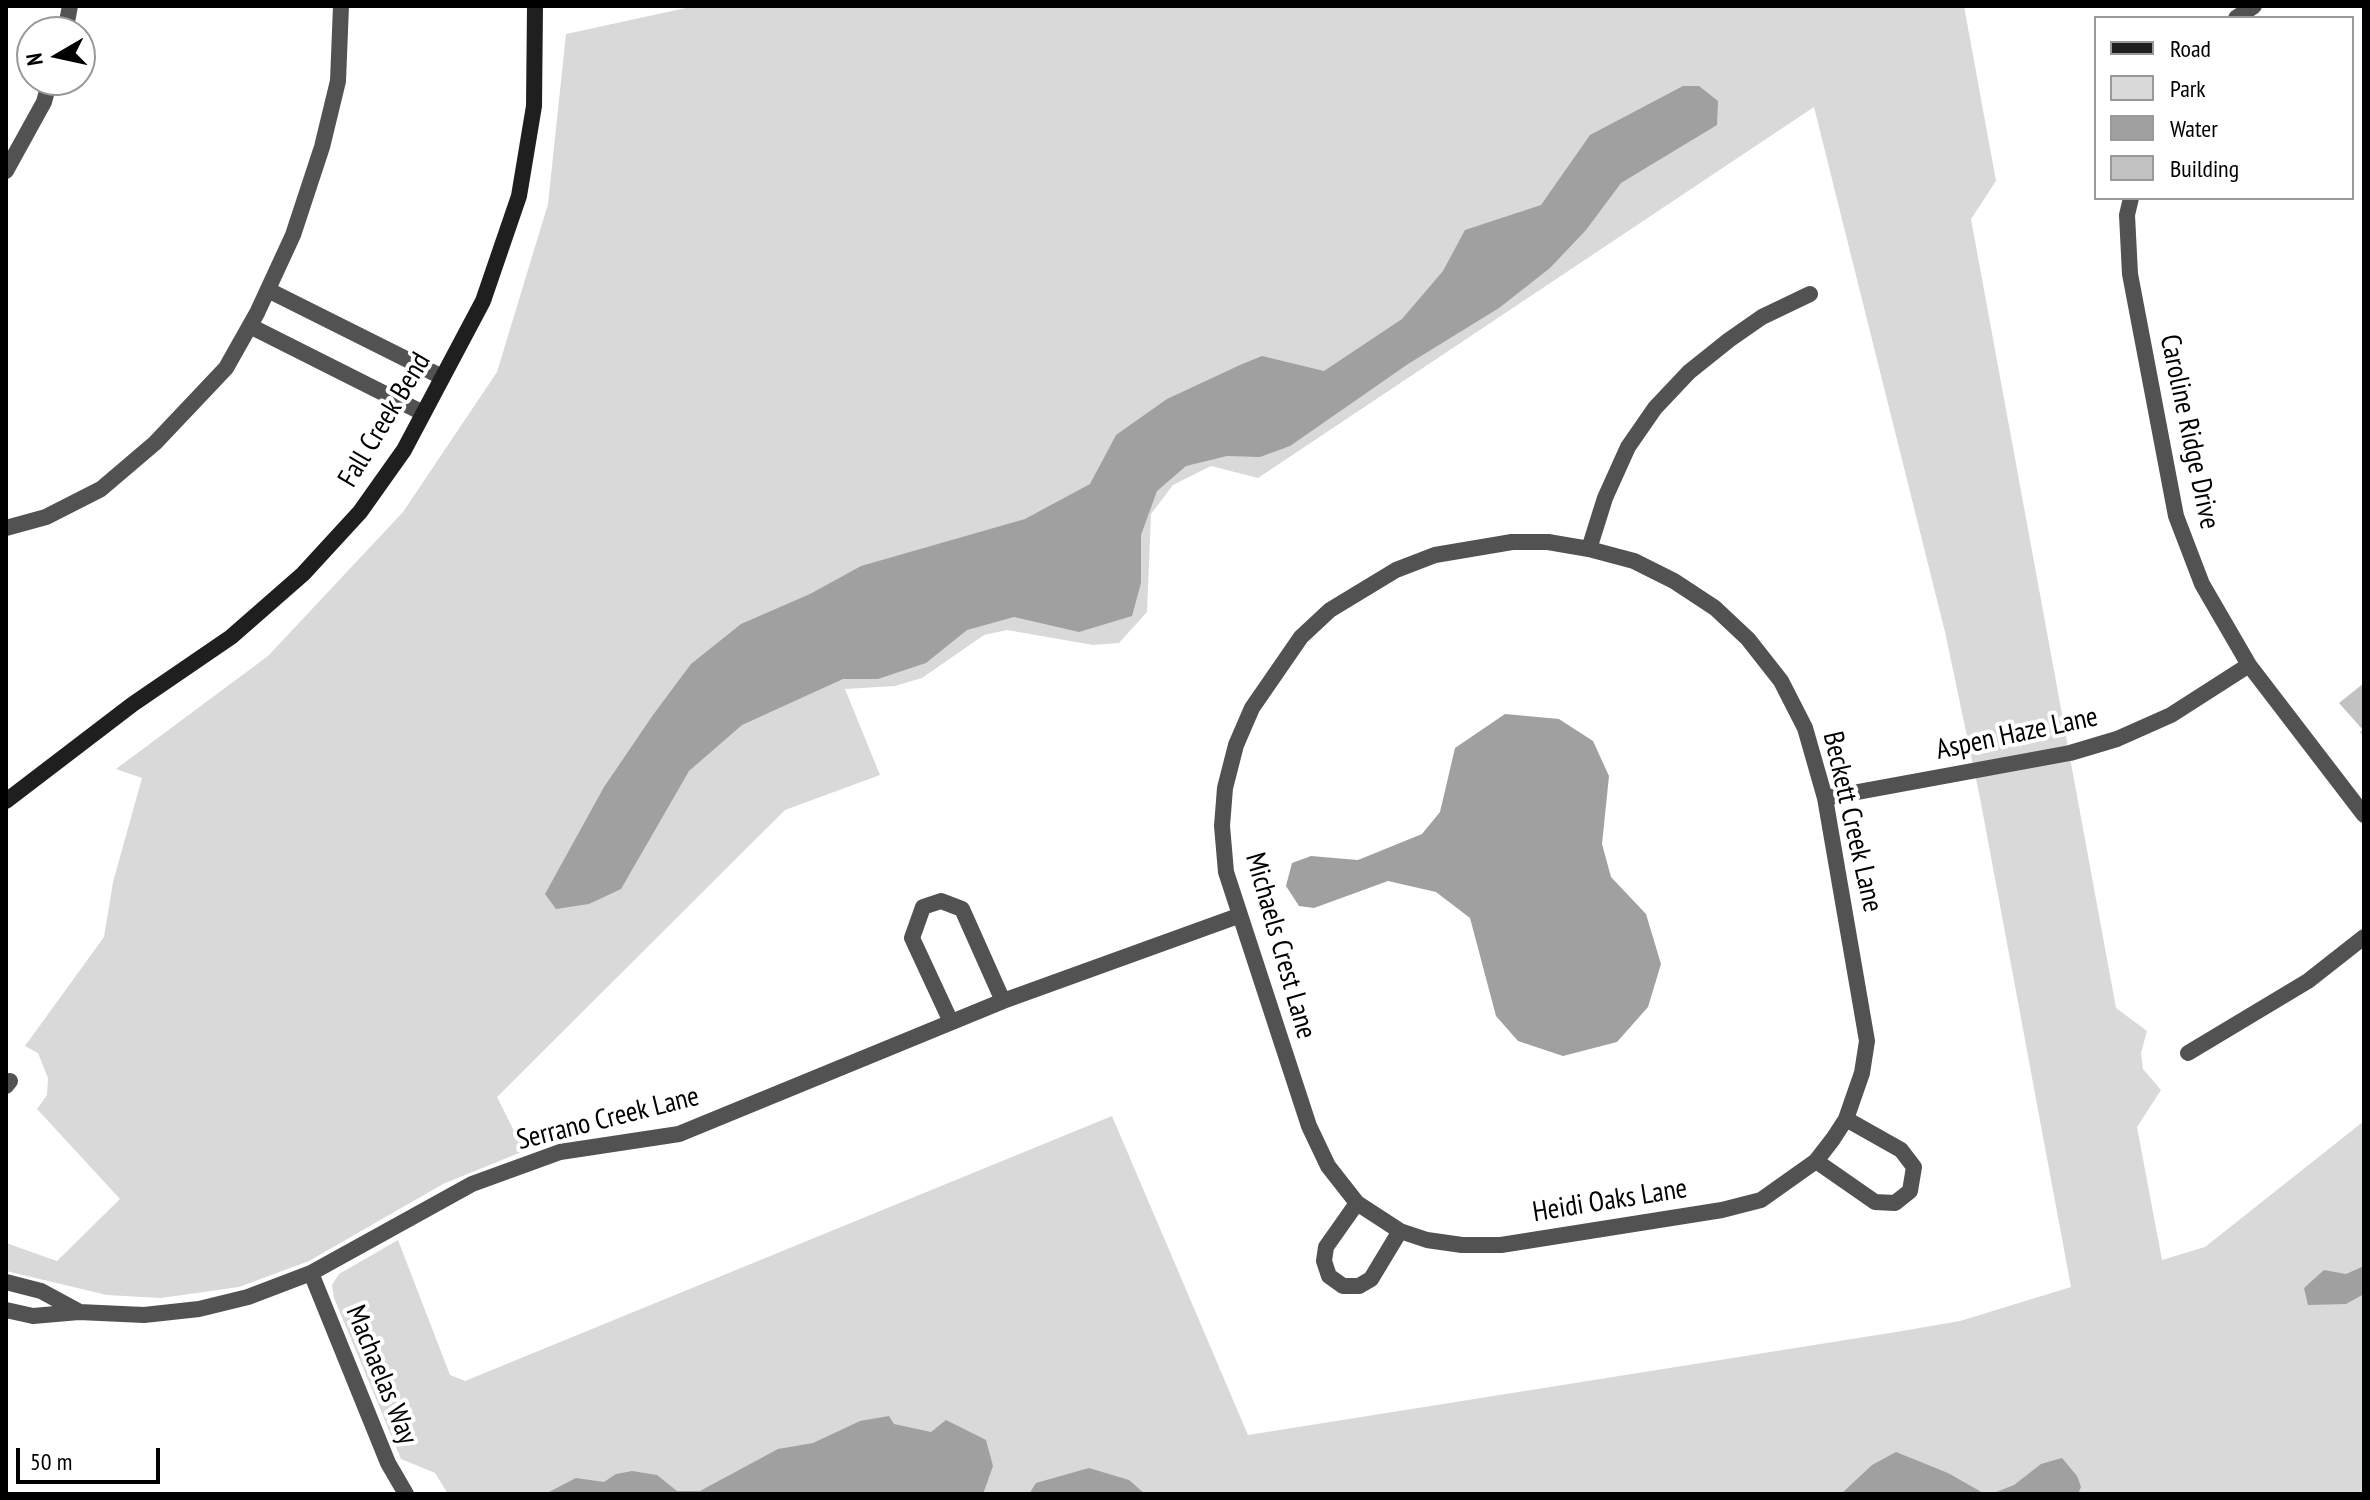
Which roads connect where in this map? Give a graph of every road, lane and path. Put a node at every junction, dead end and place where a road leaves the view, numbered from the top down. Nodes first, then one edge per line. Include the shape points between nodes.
1 (341, 6) edge
2 (535, 6) edge
3 (46, 96) edge
4 (6, 171) edge
5 (2131, 200) edge
6 (268, 290) junction
7 (1810, 294) dead end
8 (250, 326) junction
9 (442, 377) junction
10 (423, 413) junction
11 (6, 528) edge
12 (1589, 549) junction
13 (2249, 665) junction
14 (1825, 798) junction
15 (6, 801) edge
16 (2364, 815) edge
17 (1238, 916) junction
18 (2364, 937) edge
19 (1003, 1001) junction
20 (951, 1022) junction
21 (2188, 1053) dead end
22 (1846, 1119) junction
23 (1833, 1139) joint
24 (1816, 1161) junction
25 (1357, 1203) junction
26 (1400, 1231) junction
27 (311, 1273) junction
28 (6, 1282) edge
29 (6, 1310) edge
30 (79, 1312) junction
31 (406, 1494) edge

1 - 6 street via 338,81 322,147
2 - 9 street, Fall Creek Bend via 534,106 519,196 483,301
3 - 4 street
5 - 13 street, Caroline Ridge Drive via 2130,274 2176,516 2202,584
6 - 8 street
6 - 9 street
7 - 12 street via 1729,340 1655,408 1628,447
8 - 10 street
8 - 11 street via 226,368 155,443 101,489 46,517
9 - 10 street, Fall Creek Bend
10 - 15 street, Fall Creek Bend via 360,512 303,574 231,637
12 - 14 street, Beckett Creek Lane via 1634,561 1674,581 1715,608 1748,639 1781,681 1805,728
12 - 17 street, Michaels Crest Lane via 1512,542 1435,555 1364,587 1301,637 1252,708 1225,788 1226,872
13 - 14 street, Aspen Haze Lane via 2171,715 2117,739 2070,753
13 - 16 street, Caroline Ridge Drive
14 - 22 street, Beckett Creek Lane via 1867,1041
17 - 19 street, Serrano Creek Lane
17 - 25 street, Michaels Crest Lane via 1309,1126 1328,1166
18 - 21 street via 2308,981
19 - 20 street, Serrano Creek Lane
19 - 20 street via 962,909 941,901 923,907 912,938
20 - 27 street, Serrano Creek Lane via 679,1134 560,1152 472,1184
22 - 23 street, Beckett Creek Lane
22 - 24 street via 1901,1150 1914,1167 1910,1191 1895,1203 1875,1202
23 - 24 street, Heidi Oaks Lane
24 - 26 street, Heidi Oaks Lane via 1761,1200 1722,1210 1501,1245 1427,1240
25 - 26 street, Michaels Crest Lane
25 - 26 street via 1326,1247 1329,1276 1343,1286 1371,1279
27 - 30 street, Serrano Creek Lane via 199,1309 144,1315
27 - 31 street, Machaelas Way via 388,1463
28 - 30 street, Serrano Creek Lane via 41,1291
29 - 30 street, Serrano Creek Lane via 33,1316

